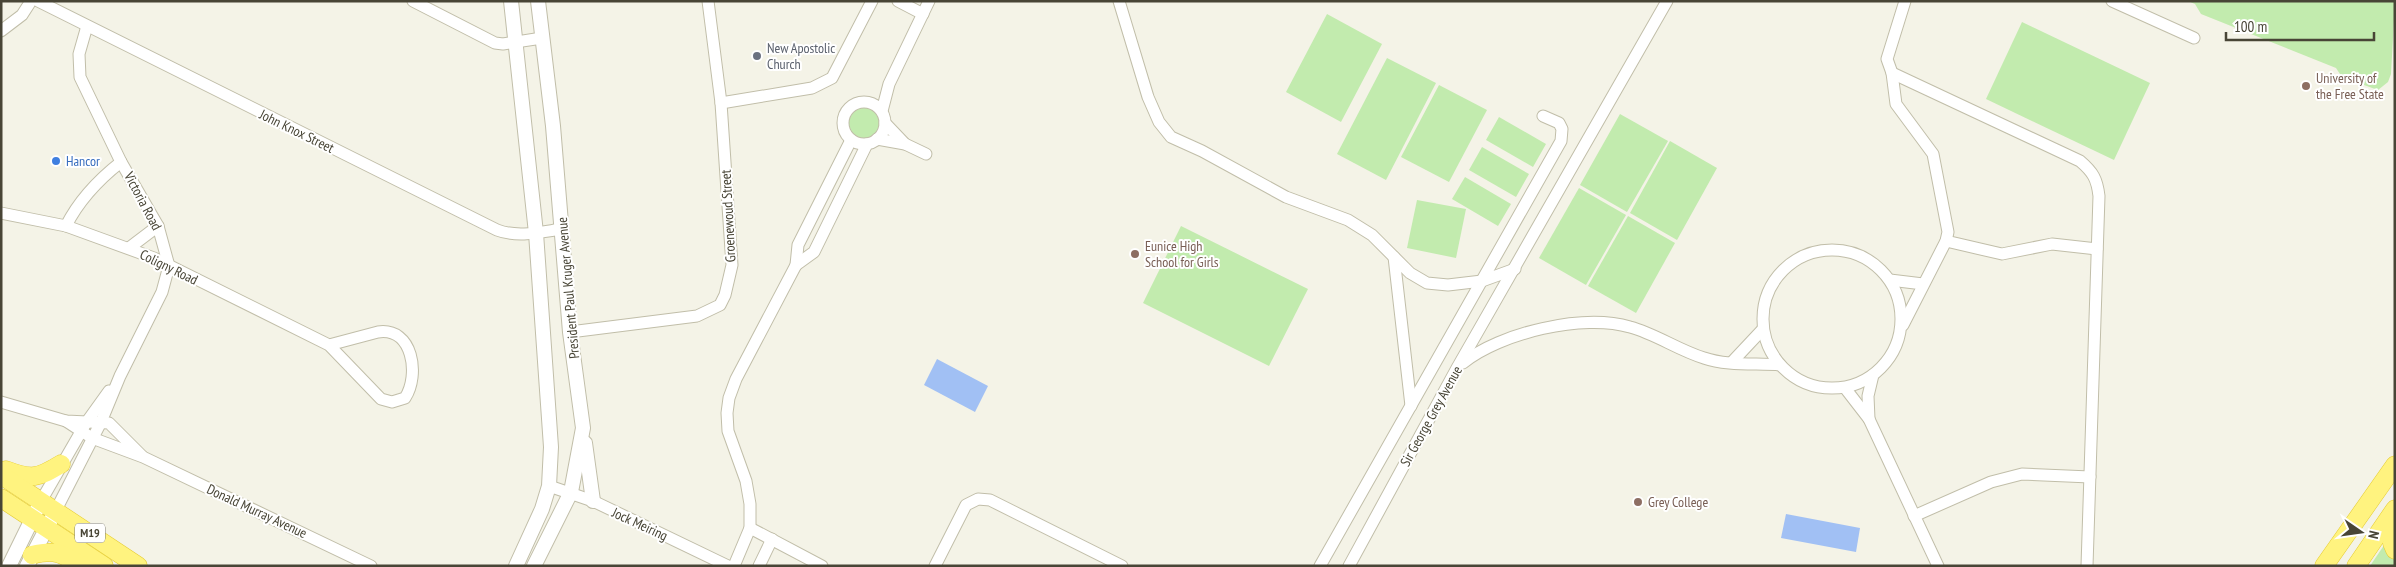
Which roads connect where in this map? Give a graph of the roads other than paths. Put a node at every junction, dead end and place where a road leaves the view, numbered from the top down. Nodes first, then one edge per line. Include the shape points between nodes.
1 (31, 1) edge
2 (38, 1) edge
3 (413, 1) edge
4 (511, 1) edge
5 (538, 1) edge
6 (708, 1) edge
7 (872, 1) edge
8 (898, 1) edge
9 (929, 1) edge
10 (1120, 1) edge
11 (1667, 1) edge
12 (1905, 1) edge
13 (2112, 1) edge
14 (923, 14) junction
15 (87, 26) junction
16 (1, 31) edge
17 (542, 38) junction
18 (2194, 38) dead end
19 (515, 42) junction
20 (1892, 73) junction
21 (889, 84) junction
22 (721, 103) junction
23 (870, 103) junction
24 (882, 111) junction
25 (1543, 116) dead end
26 (885, 123) junction
27 (851, 140) junction
28 (872, 142) junction
29 (905, 144) junction
30 (926, 154) dead end
31 (121, 162) junction
32 (1, 213) edge
33 (66, 226) junction
34 (158, 226) junction
35 (562, 229) junction
36 (536, 233) junction
37 (1946, 241) junction
38 (129, 248) junction
39 (2097, 249) junction
40 (1394, 256) junction
41 (796, 265) junction
42 (169, 266) junction
43 (1515, 269) junction
44 (1890, 280) junction
45 (1482, 281) junction
46 (1923, 284) junction
47 (1763, 329) junction
48 (1901, 329) junction
49 (570, 332) junction
50 (328, 345) junction
51 (1732, 362) junction
52 (1780, 365) junction
53 (1457, 368) junction
54 (1873, 375) junction
55 (1845, 388) junction
56 (1, 402) edge
57 (1411, 406) junction
58 (52, 416) junction
59 (97, 418) junction
60 (1869, 420) junction
61 (84, 427) junction
62 (583, 428) junction
63 (92, 438) junction
64 (143, 457) junction
65 (61, 464) junction
66 (2395, 465) edge
67 (1, 468) edge
68 (1, 475) edge
69 (2090, 477) junction
70 (549, 486) junction
71 (572, 492) junction
72 (1, 498) edge
73 (593, 501) junction
74 (48, 505) junction
75 (2395, 509) edge
76 (1914, 516) junction
77 (40, 522) junction
78 (2395, 526) edge
79 (750, 528) junction
80 (772, 539) junction
81 (2395, 550) edge
82 (29, 561) edge
83 (131, 561) edge
84 (9, 566) edge
85 (82, 566) edge
86 (104, 566) edge
87 (371, 566) edge
88 (516, 566) edge
89 (534, 566) edge
90 (728, 566) edge
91 (734, 566) edge
92 (758, 566) edge
93 (822, 566) edge
94 (935, 566) edge
95 (1122, 566) edge
96 (1320, 566) edge
97 (1349, 566) edge
98 (1938, 566) edge
99 (2087, 566) edge
100 (2324, 566) edge
101 (2356, 566) edge

1 - 16 street via 22,16
2 - 15 street, John Knox Street
3 - 19 street via 495,43
4 - 19 street, President Paul Kruger Avenue
5 - 17 street, President Paul Kruger Avenue
6 - 22 street, Groenewoud Street
7 - 22 street via 832,78 812,88
8 - 14 street
9 - 14 street
10 - 40 street via 1148,97 1159,122 1171,137 1286,197 1348,220 1372,235
11 - 43 street, Sir George Grey Avenue
12 - 20 street via 1887,59
13 - 18 street
14 - 21 street
15 - 31 street, Victoria Road via 79,54 80,77
15 - 36 street, John Knox Street via 497,230 510,234
17 - 19 street
17 - 35 street, President Paul Kruger Avenue
19 - 36 street, President Paul Kruger Avenue
20 - 37 street via 1896,104 1933,154 1945,209
20 - 39 street via 2080,161 2097,180
21 - 23 street
21 - 24 street
22 - 49 street, Groenewoud Street via 732,265 720,305 697,316
23 - 24 street
23 - 27 street via 853,104 844,116 845,132
24 - 26 street
25 - 45 street via 1559,123 1561,141
26 - 28 street via 884,131
26 - 29 street
27 - 28 street
27 - 41 street via 798,245
28 - 29 street
28 - 41 street via 814,252
29 - 30 street
31 - 33 street via 83,198
31 - 34 street, Victoria Road
32 - 33 street, Coligny Road
33 - 38 street, Coligny Road
34 - 38 street
34 - 42 street, Victoria Road
35 - 36 street, John Knox Street
35 - 49 street, President Paul Kruger Avenue
36 - 70 street, President Paul Kruger Avenue via 551,447
37 - 39 street via 2002,254 2052,244
37 - 46 street
38 - 42 street, Coligny Road
39 - 69 street
40 - 45 street via 1410,274 1427,283 1448,285
40 - 57 street
41 - 79 street via 729,398 728,431 746,481
42 - 50 street, Coligny Road
42 - 59 street via 162,292
43 - 45 street
43 - 53 street, Sir George Grey Avenue
44 - 46 street
44 - 47 street via 1870,260 1857,254 1843,250 1814,252 1789,265 1771,287 1765,300
44 - 48 street via 1900,303
45 - 57 street
46 - 48 street
47 - 51 street
47 - 52 street via 1769,348
48 - 54 street via 1892,355
49 - 62 street, President Paul Kruger Avenue
50 - 50 street, Coligny Road via 378,332 397,334 411,355 412,381 405,398 392,402 381,399
51 - 52 street
51 - 53 street via 1703,358 1629,326 1589,322 1526,333 1494,343
52 - 55 street via 1809,385
53 - 97 street, Sir George Grey Avenue
54 - 55 street
54 - 60 street via 1868,396
55 - 60 street
56 - 58 street, Donald Murray Avenue
57 - 96 street
58 - 59 street
58 - 61 street, Donald Murray Avenue
59 - 61 street
59 - 63 street
59 - 64 street, Donald Murray Avenue via 115,426
60 - 76 street
61 - 63 street, Donald Murray Avenue
61 - 65 street
62 - 71 street, President Paul Kruger Avenue
62 - 73 street
63 - 64 street, Donald Murray Avenue
63 - 74 street
64 - 87 street, Donald Murray Avenue
65 - 67 highway via 33,477
65 - 74 street
66 - 100 highway
68 - 74 highway, M19
69 - 76 street via 2022,474 1991,482
69 - 99 street
70 - 71 street, Jock Meiring
70 - 88 street, President Paul Kruger Avenue
71 - 73 street, Jock Meiring
71 - 89 street, President Paul Kruger Avenue
72 - 77 highway, M19
73 - 90 street, Jock Meiring
74 - 77 street
74 - 83 highway, M19
75 - 101 highway
76 - 98 street
77 - 82 street
77 - 84 street
77 - 86 highway, M19
78 - 81 highway via 2392,536
79 - 80 street
79 - 91 street
80 - 92 street
80 - 93 street
82 - 85 highway via 53,551
94 - 95 street via 966,505 978,499 990,500

